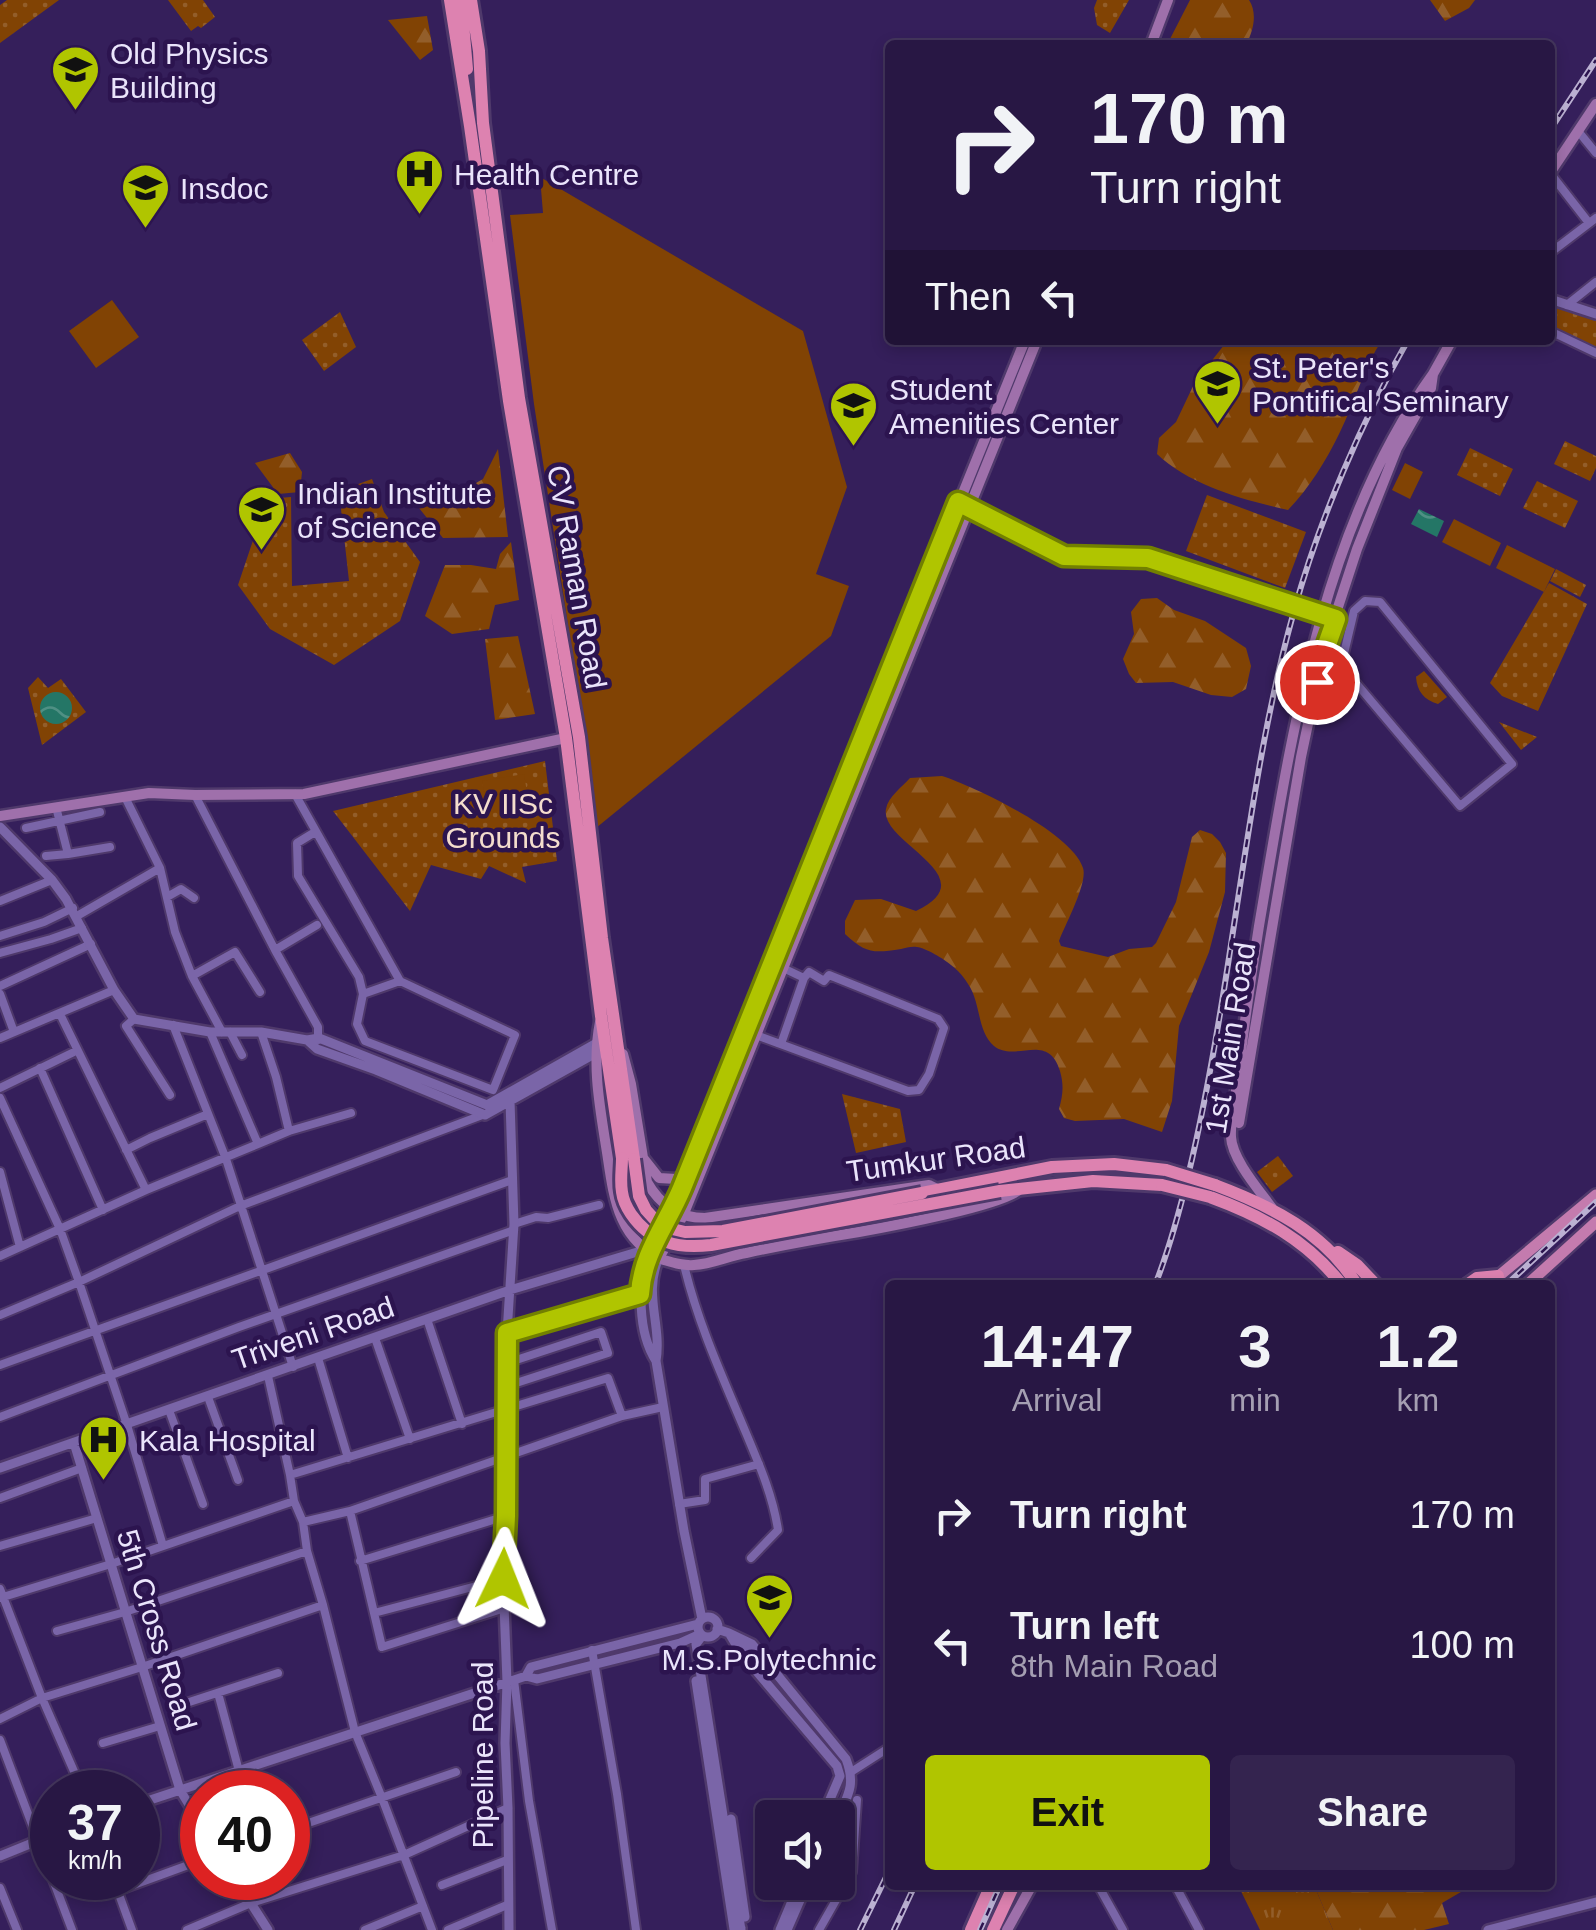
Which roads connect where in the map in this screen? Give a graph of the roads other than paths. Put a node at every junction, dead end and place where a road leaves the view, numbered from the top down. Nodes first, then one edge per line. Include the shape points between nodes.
1 (450, 0) edge
2 (462, 0) edge
3 (475, 0) edge
4 (1168, 0) edge
5 (1153, 40) edge
6 (1596, 104) edge
7 (477, 125) junction
8 (1578, 131) junction
9 (1596, 152) edge
10 (1555, 166) edge
11 (1555, 179) edge
12 (1592, 221) edge
13 (1555, 249) edge
14 (1596, 282) edge
15 (1555, 300) edge
16 (1566, 305) junction
17 (1596, 314) edge
18 (1555, 332) edge
19 (1022, 345) edge
20 (1035, 345) edge
21 (1449, 345) edge
22 (1596, 353) edge
23 (1433, 374) junction
24 (963, 505) junction
25 (936, 576) junction
26 (1354, 610) junction
27 (1338, 613) junction
28 (1323, 614) junction
29 (1326, 647) junction
30 (1342, 666) junction
31 (566, 738) junction
32 (295, 794) junction
33 (195, 795) junction
34 (124, 797) junction
35 (56, 807) junction
36 (100, 812) dead end
37 (0, 816) edge
38 (59, 820) junction
39 (0, 827) edge
40 (26, 828) dead end
41 (316, 832) junction
42 (110, 847) dead end
43 (68, 854) junction
44 (46, 856) dead end
45 (160, 868) junction
46 (52, 880) junction
47 (167, 897) junction
48 (194, 898) dead end
49 (0, 901) edge
50 (75, 912) junction
51 (316, 925) dead end
52 (82, 928) junction
53 (0, 936) edge
54 (90, 944) junction
55 (275, 950) junction
56 (0, 953) edge
57 (783, 968) junction
58 (192, 976) junction
59 (804, 978) junction
60 (400, 981) junction
61 (0, 986) edge
62 (114, 990) junction
63 (260, 992) dead end
64 (0, 994) edge
65 (363, 994) junction
66 (2, 1008) edge
67 (60, 1014) junction
68 (601, 1016) junction
69 (134, 1020) junction
70 (172, 1026) junction
71 (14, 1032) junction
72 (220, 1032) junction
73 (261, 1032) junction
74 (756, 1034) junction
75 (0, 1038) edge
76 (314, 1042) junction
77 (781, 1044) junction
78 (596, 1048) junction
79 (76, 1051) junction
80 (242, 1056) dead end
81 (739, 1060) junction
82 (40, 1068) junction
83 (0, 1088) edge
84 (170, 1095) dead end
85 (0, 1098) edge
86 (510, 1101) junction
87 (486, 1110) junction
88 (351, 1112) dead end
89 (208, 1114) junction
90 (290, 1131) junction
91 (258, 1144) junction
92 (126, 1150) junction
93 (1236, 1154) junction
94 (226, 1158) junction
95 (633, 1158) junction
96 (0, 1172) edge
97 (688, 1173) junction
98 (645, 1174) junction
99 (512, 1180) junction
100 (612, 1180) junction
101 (1020, 1189) junction
102 (146, 1190) junction
103 (939, 1190) junction
104 (1212, 1191) junction
105 (1596, 1196) edge
106 (600, 1205) dead end
107 (240, 1206) junction
108 (1272, 1208) junction
109 (103, 1210) junction
110 (677, 1214) junction
111 (1596, 1222) edge
112 (514, 1228) junction
113 (60, 1229) junction
114 (1323, 1243) junction
115 (20, 1247) junction
116 (650, 1253) junction
117 (0, 1256) edge
118 (684, 1265) junction
119 (262, 1271) junction
120 (1338, 1280) edge
121 (1354, 1280) edge
122 (1371, 1280) edge
123 (1493, 1280) edge
124 (1533, 1280) edge
125 (79, 1282) junction
126 (510, 1290) junction
127 (640, 1294) junction
128 (276, 1314) junction
129 (0, 1315) edge
130 (427, 1319) junction
131 (95, 1332) junction
132 (507, 1333) junction
133 (375, 1338) junction
134 (318, 1358) junction
135 (656, 1361) junction
136 (507, 1363) junction
137 (0, 1365) edge
138 (294, 1366) junction
139 (109, 1374) junction
140 (268, 1376) junction
141 (507, 1386) junction
142 (208, 1397) junction
143 (663, 1407) junction
144 (507, 1409) junction
145 (170, 1410) junction
146 (622, 1416) junction
147 (0, 1417) edge
148 (462, 1424) junction
149 (127, 1426) junction
150 (410, 1439) junction
151 (74, 1443) junction
152 (348, 1458) junction
153 (507, 1458) junction
154 (759, 1464) junction
155 (0, 1468) edge
156 (82, 1468) junction
157 (290, 1474) junction
158 (238, 1480) dead end
159 (0, 1498) edge
160 (294, 1501) junction
161 (203, 1504) dead end
162 (679, 1504) junction
163 (350, 1511) junction
164 (506, 1516) junction
165 (97, 1518) junction
166 (303, 1522) junction
167 (0, 1546) edge
168 (163, 1546) junction
169 (307, 1551) junction
170 (751, 1558) dead end
171 (360, 1561) junction
172 (111, 1564) junction
173 (503, 1579) junction
174 (1, 1595) edge
175 (323, 1605) junction
176 (505, 1608) junction
177 (126, 1612) junction
178 (374, 1613) junction
179 (717, 1629) junction
180 (57, 1631) dead end
181 (700, 1631) junction
182 (729, 1634) junction
183 (592, 1650) junction
184 (594, 1662) junction
185 (142, 1667) junction
186 (278, 1674) dead end
187 (526, 1676) junction
188 (510, 1681) junction
189 (218, 1693) junction
190 (42, 1698) junction
191 (177, 1706) dead end
192 (0, 1719) edge
193 (160, 1726) junction
194 (354, 1732) junction
195 (0, 1740) edge
196 (103, 1743) dead end
197 (885, 1750) edge
198 (73, 1770) edge
199 (238, 1770) edge
200 (241, 1770) edge
201 (456, 1772) dead end
202 (849, 1774) junction
203 (180, 1790) joint
204 (160, 1797) edge
205 (382, 1798) junction
206 (831, 1800) edge
207 (835, 1800) edge
208 (845, 1800) edge
209 (857, 1800) dead end
210 (508, 1808) junction
211 (30, 1820) edge
212 (310, 1823) edge
213 (30, 1844) edge
214 (404, 1855) junction
215 (0, 1856) edge
216 (507, 1860) junction
217 (442, 1885) dead end
218 (0, 1888) edge
219 (989, 1890) edge
220 (1012, 1890) edge
221 (1029, 1890) edge
222 (1101, 1890) edge
223 (1178, 1890) edge
224 (61, 1900) edge
225 (120, 1900) edge
226 (249, 1900) edge
227 (791, 1900) edge
228 (798, 1900) edge
229 (1596, 1902) edge
230 (251, 1903) junction
231 (507, 1905) junction
232 (423, 1906) junction
233 (820, 1926) edge
234 (741, 1929) edge
235 (17, 1930) edge
236 (72, 1930) edge
237 (132, 1930) edge
238 (187, 1930) edge
239 (268, 1930) edge
240 (364, 1930) edge
241 (432, 1930) edge
242 (448, 1930) edge
243 (509, 1930) edge
244 (552, 1930) edge
245 (636, 1930) edge
246 (725, 1930) edge
247 (780, 1930) edge
248 (970, 1930) edge
249 (993, 1930) edge
250 (1007, 1930) edge
251 (1123, 1930) edge
252 (1199, 1930) edge
253 (1488, 1930) edge

1 - 7 highway
2 - 7 highway
3 - 7 highway
4 - 5 main road
6 - 8 main road
7 - 31 highway, CV Raman Road via 509,400
7 - 95 highway, CV Raman Road via 579,736
8 - 9 street
8 - 10 main road
11 - 12 street
12 - 13 street
14 - 16 street
15 - 16 street
16 - 17 street
18 - 22 street
19 - 24 main road
20 - 24 main road
21 - 23 main road, 1st Main Road
23 - 27 main road, 1st Main Road via 1359,545
23 - 28 main road, 1st Main Road via 1388,443
24 - 25 main road
24 - 28 street via 1064,556 1148,558
25 - 57 main road
25 - 81 main road
26 - 27 street
26 - 30 street
26 - 30 street via 1365,600 1380,602 1512,764 1460,806
27 - 28 street
27 - 29 main road, 1st Main Road
28 - 93 main road, 1st Main Road via 1282,794 1250,982 1231,1139
29 - 30 street
29 - 93 main road, 1st Main Road via 1286,840
31 - 32 main road
31 - 68 highway, CV Raman Road
32 - 33 main road
32 - 41 street
33 - 34 main road
33 - 55 street
34 - 35 main road
34 - 45 street
35 - 37 main road
35 - 38 street
36 - 38 street
38 - 40 street
38 - 43 street
39 - 46 street
41 - 60 street
41 - 65 street via 297,843 298,876
42 - 43 street
43 - 44 street
45 - 47 street
45 - 50 street
46 - 49 street
46 - 50 street
47 - 48 street via 181,889
47 - 58 street
50 - 52 street
50 - 53 street
51 - 55 street
52 - 54 street
52 - 56 street
54 - 61 street
54 - 62 street
55 - 76 street via 318,1027
57 - 59 street
57 - 74 main road
58 - 63 street via 235,952
58 - 72 street
59 - 77 street
59 - 77 street via 809,972 824,980 829,975 938,1020 944,1028 929,1074 918,1090 908,1091
60 - 65 street
60 - 65 street via 515,1035 494,1090 365,1041 357,1024
62 - 67 street
62 - 69 street
64 - 66 street
66 - 71 street
67 - 71 street
67 - 79 street
68 - 78 main road
68 - 95 highway, CV Raman Road
69 - 70 street
69 - 84 street via 126,1026
70 - 72 street
70 - 89 street
71 - 75 street
72 - 73 street
72 - 80 street
72 - 91 street
73 - 76 street
73 - 90 street
74 - 77 street
74 - 81 main road
76 - 87 street
78 - 86 street
78 - 87 street
78 - 100 main road
79 - 82 street
79 - 92 street
81 - 97 main road
81 - 110 main road
82 - 83 street
82 - 109 street
85 - 113 street
86 - 87 street
86 - 99 street, Pipeline Road
87 - 107 street
88 - 90 street
89 - 92 street
89 - 94 street
90 - 91 street
91 - 94 street
92 - 102 street
93 - 108 main road
94 - 102 street
94 - 107 street
95 - 97 main road via 659,1178
95 - 98 main road
95 - 101 highway, Tumkur Road, bridge via 622,1193 626,1206 646,1232 675,1246
95 - 103 highway, bridge via 646,1210 656,1222 685,1232 723,1231
96 - 115 street
97 - 110 main road
98 - 100 main road
98 - 110 main road via 653,1193
99 - 112 street, Pipeline Road
99 - 119 street
100 - 116 main road via 624,1224
101 - 104 highway, Tumkur Road, bridge via 1093,1181
101 - 118 main road via 873,1230
102 - 109 street
103 - 104 highway, Tumkur Road, bridge via 1052,1168 1114,1164 1166,1170
103 - 110 main road, Tumkur Road via 928,1185 705,1218
104 - 108 highway, Tumkur Road
104 - 120 highway, Tumkur Road via 1292,1236
105 - 123 main road
106 - 112 street
107 - 119 street
107 - 125 street
108 - 114 highway, Tumkur Road
109 - 113 street
110 - 116 main road
111 - 124 main road
112 - 126 street, Pipeline Road
112 - 128 street
113 - 115 street
113 - 125 street
114 - 121 highway, Tumkur Road
114 - 122 highway
115 - 117 street
116 - 118 main road
116 - 126 street, Triveni Road
116 - 127 street
116 - 135 street
118 - 154 street
119 - 128 street
119 - 131 street
125 - 129 street
125 - 131 street
126 - 130 street, Triveni Road
126 - 132 street, Pipeline Road
127 - 132 street
127 - 135 street
128 - 138 street
128 - 139 street
130 - 133 street, Triveni Road
130 - 148 street
131 - 137 street
131 - 139 street
132 - 136 street, Pipeline Road
133 - 134 street, Triveni Road
133 - 150 street
134 - 138 street, Triveni Road
134 - 152 street
135 - 143 street
136 - 141 street, Pipeline Road
136 - 141 street via 601,1332 608,1353
138 - 140 street, Triveni Road
139 - 147 street
139 - 149 street
140 - 142 street, Triveni Road
140 - 157 street
141 - 144 street, Pipeline Road
142 - 145 street, Triveni Road
142 - 158 street
143 - 146 street
143 - 162 street
144 - 146 street via 608,1378
144 - 148 street
144 - 153 street, Pipeline Road
145 - 149 street, Triveni Road
145 - 161 street
146 - 153 street
148 - 150 street
149 - 151 street, Triveni Road
149 - 168 street
150 - 152 street
151 - 155 street, Triveni Road
151 - 156 street, 5th Cross Road
152 - 157 street
153 - 163 street
153 - 164 street, Pipeline Road
154 - 162 street via 705,1479 705,1500
154 - 170 street via 778,1530
156 - 159 street
156 - 165 street, 5th Cross Road
157 - 160 street
160 - 166 street
160 - 168 street
162 - 181 street
163 - 166 street
163 - 171 street
164 - 171 street
164 - 173 street, Pipeline Road
165 - 167 street
165 - 172 street, 5th Cross Road
166 - 169 street
168 - 172 street
169 - 175 street
169 - 177 street
171 - 178 street
172 - 174 street
172 - 177 street, 5th Cross Road
173 - 176 street, Pipeline Road
173 - 178 street
174 - 190 street
175 - 185 street
175 - 194 street
176 - 178 street via 382,1647
176 - 188 street, Pipeline Road
177 - 180 street
177 - 185 street, 5th Cross Road
179 - 181 street via 711,1637
179 - 181 street via 712,1618
179 - 182 street
181 - 183 street
181 - 184 street via 680,1643
181 - 234 street
182 - 202 street
182 - 206 street via 838,1766
183 - 184 street
183 - 187 street via 532,1667
184 - 187 street
184 - 245 street
185 - 190 street
185 - 193 street, 5th Cross Road
186 - 189 street
187 - 188 street
188 - 194 street
188 - 210 street, Pipeline Road
188 - 244 street
189 - 191 street
189 - 199 street
190 - 192 street
190 - 198 street
193 - 196 street
193 - 203 street, 5th Cross Road
194 - 200 street
194 - 205 street
195 - 211 street
197 - 202 street
201 - 205 street
202 - 207 street
202 - 208 street
203 - 204 street
205 - 212 street
205 - 214 street
209 - 233 street via 852,1872
210 - 214 street
210 - 216 street, Pipeline Road
213 - 215 street
214 - 230 street
214 - 232 street
216 - 217 street
216 - 231 street, Pipeline Road
218 - 235 street
219 - 248 highway
220 - 249 highway
221 - 250 main road
222 - 251 street
223 - 252 street
224 - 236 street
225 - 237 street
226 - 230 street
227 - 247 street
228 - 247 street
229 - 253 street
230 - 238 street
230 - 239 street
231 - 242 street
231 - 243 street, Pipeline Road
232 - 240 street
232 - 241 street
234 - 246 street

